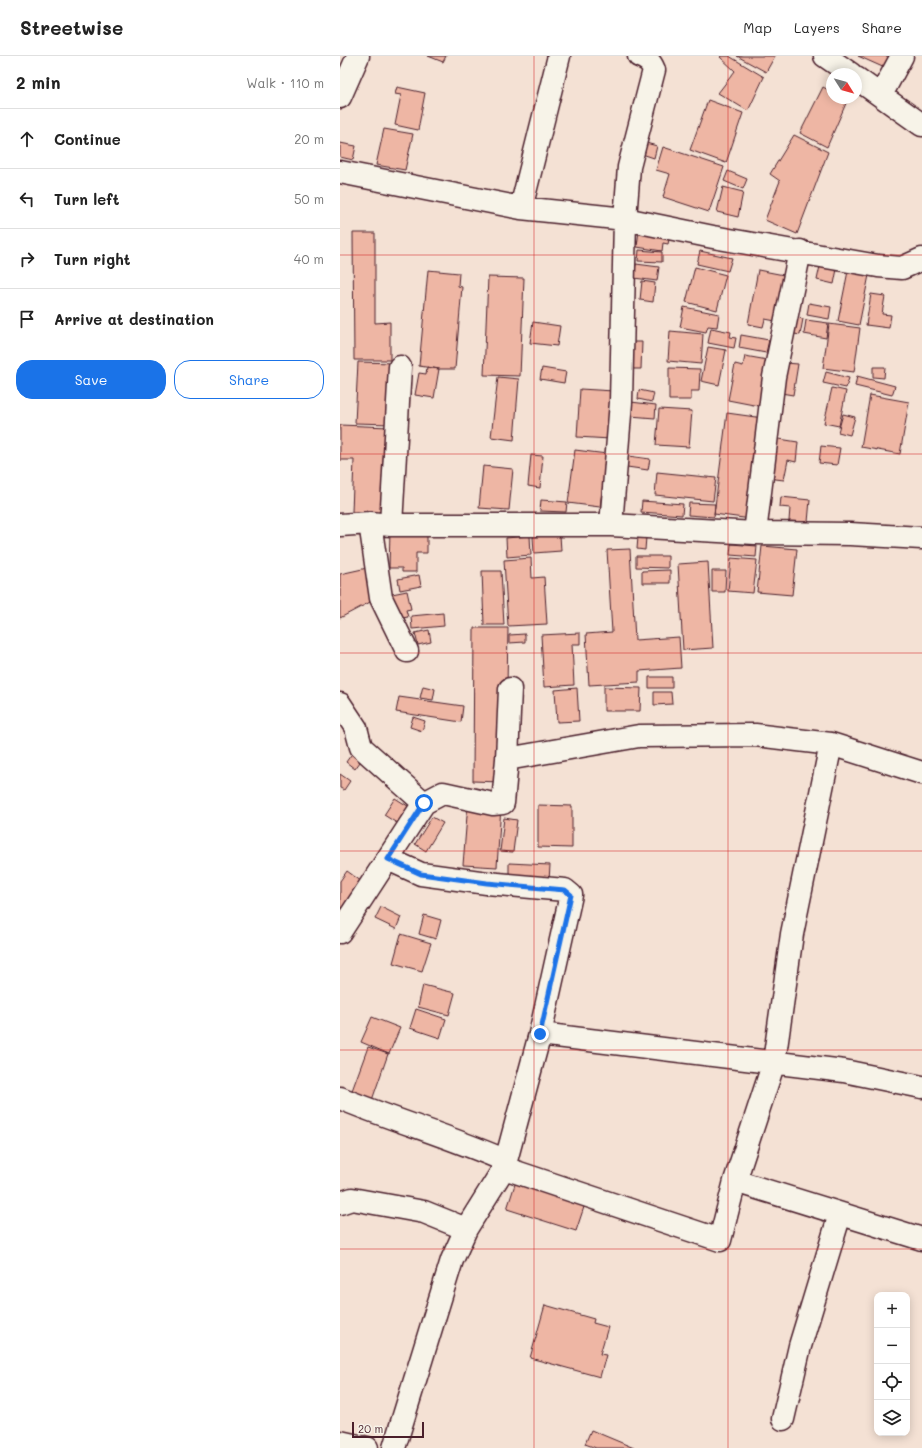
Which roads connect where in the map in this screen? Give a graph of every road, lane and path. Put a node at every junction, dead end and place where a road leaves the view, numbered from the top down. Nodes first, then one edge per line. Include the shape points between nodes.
1 (358, 56) edge
2 (559, 56) edge
3 (639, 56) edge
4 (825, 56) edge
5 (902, 56) edge
6 (842, 68) edge
7 (862, 82) edge
8 (881, 95) junction
9 (340, 97) edge
10 (922, 125) edge
11 (340, 172) edge
12 (521, 208) junction
13 (625, 220) junction
14 (800, 251) junction
15 (922, 259) edge
16 (400, 367) dead end
17 (381, 524) junction
18 (340, 525) edge
19 (611, 525) junction
20 (755, 533) junction
21 (922, 538) edge
22 (407, 651) dead end
23 (510, 690) dead end
24 (340, 704) edge
25 (831, 744) junction
26 (507, 760) junction
27 (922, 773) edge
28 (424, 803) junction
29 (388, 859) junction
30 (340, 932) edge
31 (540, 1034) junction
32 (774, 1062) junction
33 (922, 1087) edge
34 (340, 1098) edge
35 (505, 1164) junction
36 (735, 1181) junction
37 (340, 1203) edge
38 (840, 1214) junction
39 (466, 1228) junction
40 (922, 1239) edge
41 (783, 1419) dead end
42 (340, 1442) edge
43 (367, 1448) edge
44 (394, 1448) edge

1 - 9 street
2 - 12 street
3 - 13 street via 652,64 654,70 629,167
4 - 6 street
5 - 8 street
7 - 8 street
8 - 10 street
11 - 12 street
12 - 13 street
13 - 14 street
13 - 19 street via 621,402
14 - 15 street via 902,268
14 - 20 street via 774,377
16 - 17 street
17 - 18 street
17 - 19 street
17 - 22 street via 382,598
19 - 20 street
20 - 21 street
23 - 26 street
24 - 28 street via 356,728 361,747
25 - 26 street via 755,736 639,736
25 - 27 street
25 - 32 street via 792,934
26 - 28 street via 503,803 492,804 443,793
28 - 29 street
29 - 30 street
29 - 31 street via 421,874 565,890 571,895
31 - 32 street
31 - 35 street
32 - 33 street via 844,1071
32 - 36 street
34 - 35 street via 471,1146
35 - 36 street via 720,1240
35 - 39 street
36 - 38 street
37 - 39 street via 352,1199 424,1212
38 - 40 street
38 - 41 street via 800,1346
39 - 44 street via 452,1260
42 - 43 street

